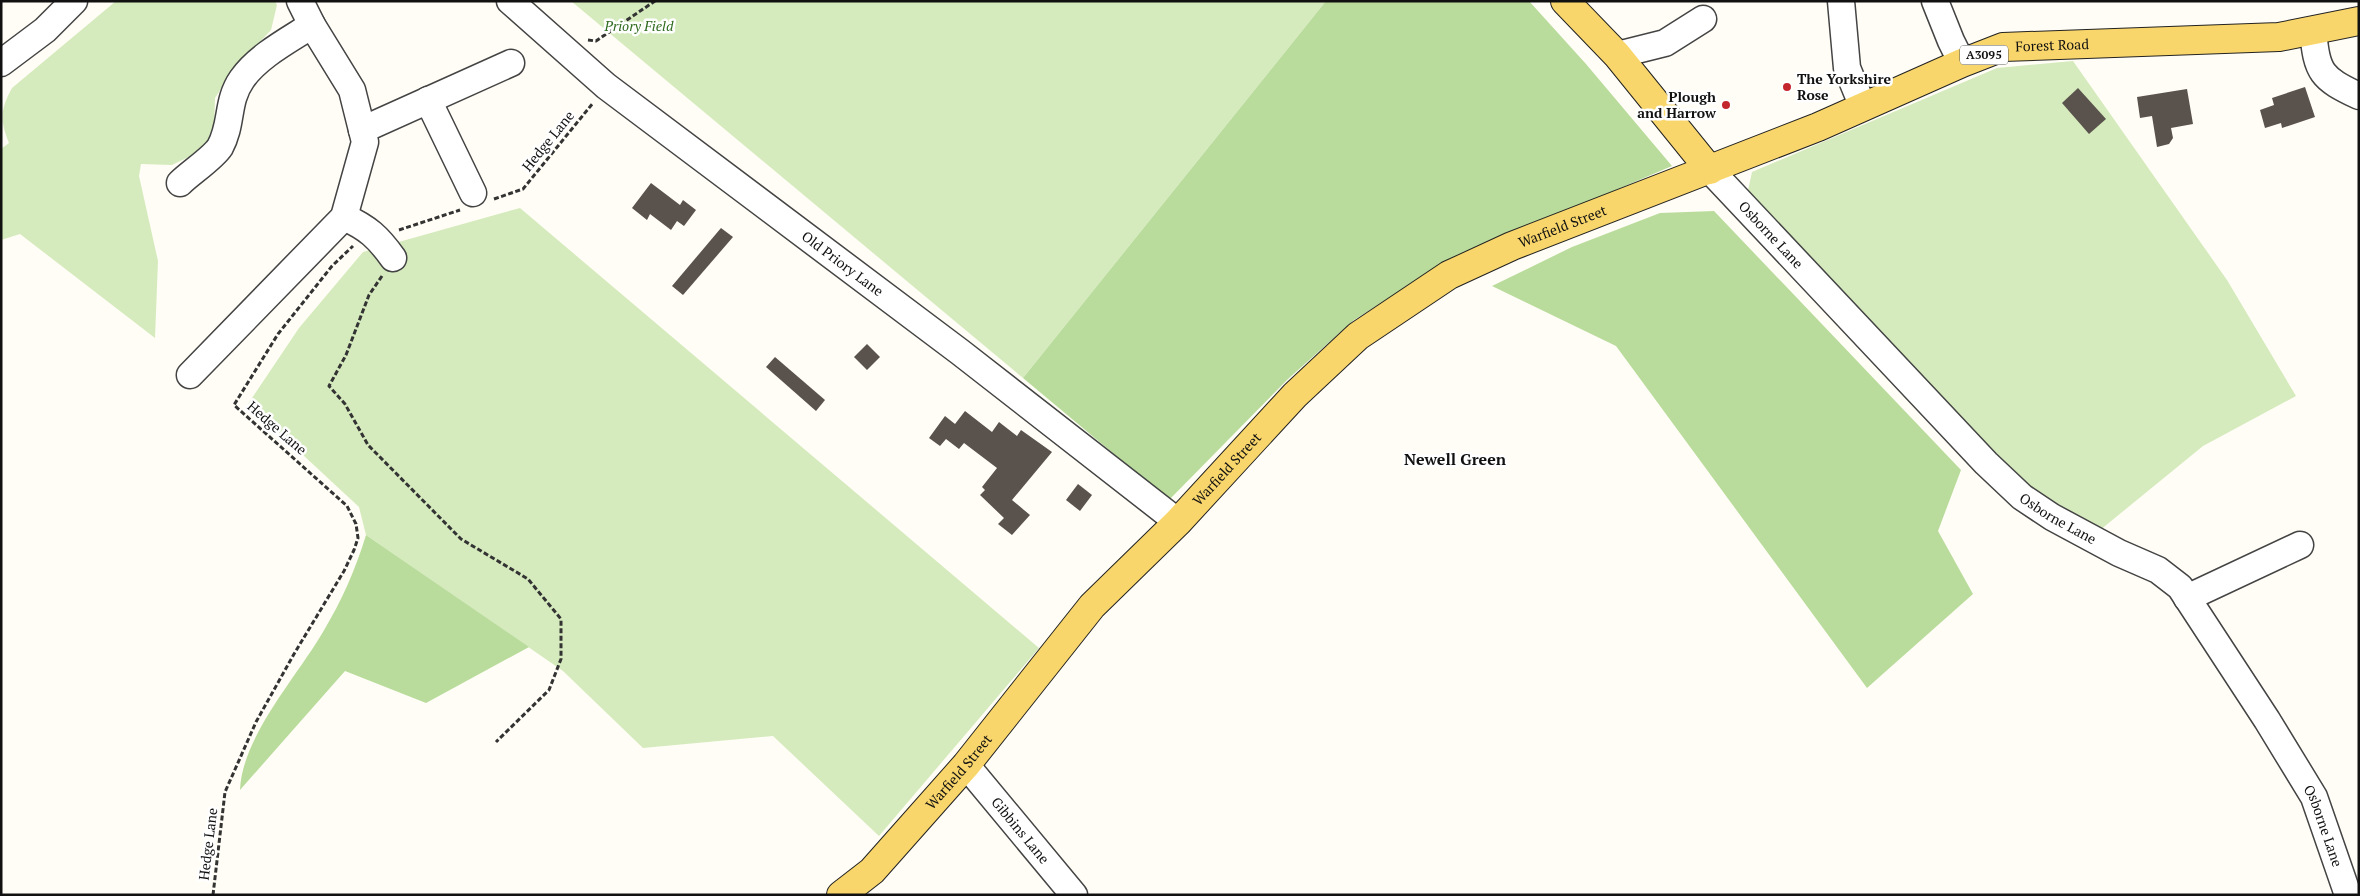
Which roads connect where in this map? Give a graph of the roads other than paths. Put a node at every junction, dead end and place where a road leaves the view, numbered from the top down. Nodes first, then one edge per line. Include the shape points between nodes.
1 (74, 1) edge
2 (300, 1) edge
3 (510, 1) edge
4 (1565, 1) edge
5 (1841, 1) edge
6 (1935, 1) edge
7 (1703, 19) dead end
8 (2359, 21) edge
9 (312, 25) junction
10 (2313, 31) junction
11 (1617, 55) junction
12 (1, 63) edge
13 (511, 63) dead end
14 (1962, 63) junction
15 (2359, 96) edge
16 (428, 100) junction
17 (1863, 107) junction
18 (362, 130) junction
19 (1710, 170) junction
20 (180, 182) dead end
21 (474, 201) road end
22 (344, 217) junction
23 (394, 258) road end
24 (190, 375) dead end
25 (1178, 522) junction
26 (2300, 545) dead end
27 (2187, 598) junction
28 (966, 765) junction
29 (841, 895) edge
30 (1074, 895) edge
31 (2348, 895) edge

1 - 12 street via 45,30
2 - 9 street
3 - 25 street, Old Priory Lane via 606,86 960,352
4 - 11 main road
5 - 17 street via 1847,68
6 - 14 street
7 - 11 street via 1665,43
8 - 10 main road, Forest Road / A3095
9 - 18 street via 352,90
9 - 20 street via 251,68 230,101 229,124 219,148
10 - 14 main road, Forest Road / A3095 via 2279,37 2003,47
10 - 15 street via 2316,62 2320,68 2331,83
11 - 19 main road
13 - 16 street
14 - 17 main road, Forest Road / A3095
16 - 18 street
16 - 21 street
17 - 19 main road, Forest Road / A3095
18 - 22 street via 365,142
19 - 25 main road, Warfield Street via 1512,246 1449,275 1358,336 1295,395
19 - 27 street, Osborne Lane via 2022,496 2083,535 2170,577
22 - 23 street via 378,236
22 - 24 street
25 - 28 main road, Warfield Street via 1092,606
26 - 27 street
27 - 31 street, Osborne Lane via 2314,797
28 - 29 main road, Warfield Street via 872,871
28 - 30 street, Gibbins Lane

